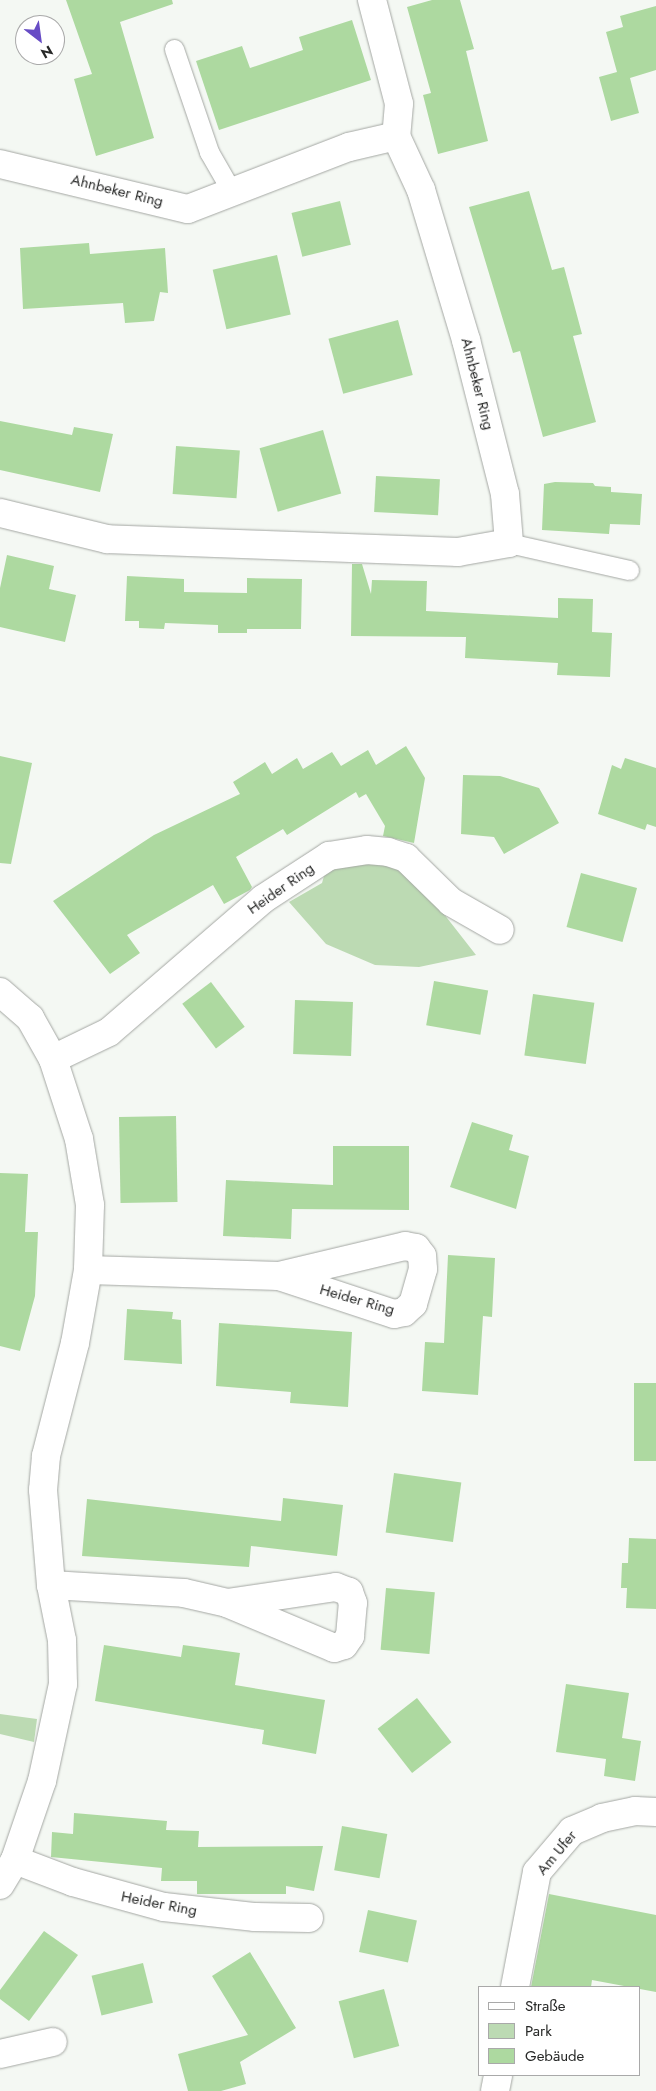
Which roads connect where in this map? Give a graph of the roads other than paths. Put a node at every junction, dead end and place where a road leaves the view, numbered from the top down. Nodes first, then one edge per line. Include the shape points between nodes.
1 (372, 0) edge
2 (174, 48) dead end
3 (396, 136) junction
4 (0, 164) edge
5 (232, 192) junction
6 (0, 513) edge
7 (509, 543) junction
8 (629, 570) dead end
9 (500, 930) dead end
10 (0, 992) edge
11 (53, 1059) junction
12 (88, 1270) junction
13 (279, 1276) dead end
14 (51, 1585) junction
15 (227, 1603) dead end
16 (656, 1812) edge
17 (15, 1860) junction
18 (0, 1885) edge
19 (309, 1918) dead end
20 (515, 1986) edge
21 (53, 2042) dead end
22 (0, 2054) edge
23 (498, 2076) edge
24 (495, 2091) edge

1 - 3 street via 399,104
2 - 5 lane via 209,152
3 - 5 street, Ahnbeker Ring via 350,147
3 - 7 street, Ahnbeker Ring via 421,190 466,340 505,494
4 - 5 street, Ahnbeker Ring via 188,209
6 - 7 street via 107,539 458,552
7 - 8 lane
9 - 11 street, Heider Ring via 451,902 423,870 406,858 367,850 329,856 263,898 109,1032
10 - 11 street via 30,1018
11 - 12 street via 87,1173 90,1205
12 - 13 street
12 - 14 street via 75,1343 46,1456 44,1520
14 - 15 street via 184,1593
14 - 17 street via 62,1640 63,1684 42,1781
16 - 20 street, Am Ufer via 635,1811 602,1818 572,1831 537,1872
17 - 18 street
17 - 19 street, Heider Ring via 73,1882 164,1908 255,1917
21 - 22 street
23 - 24 street

